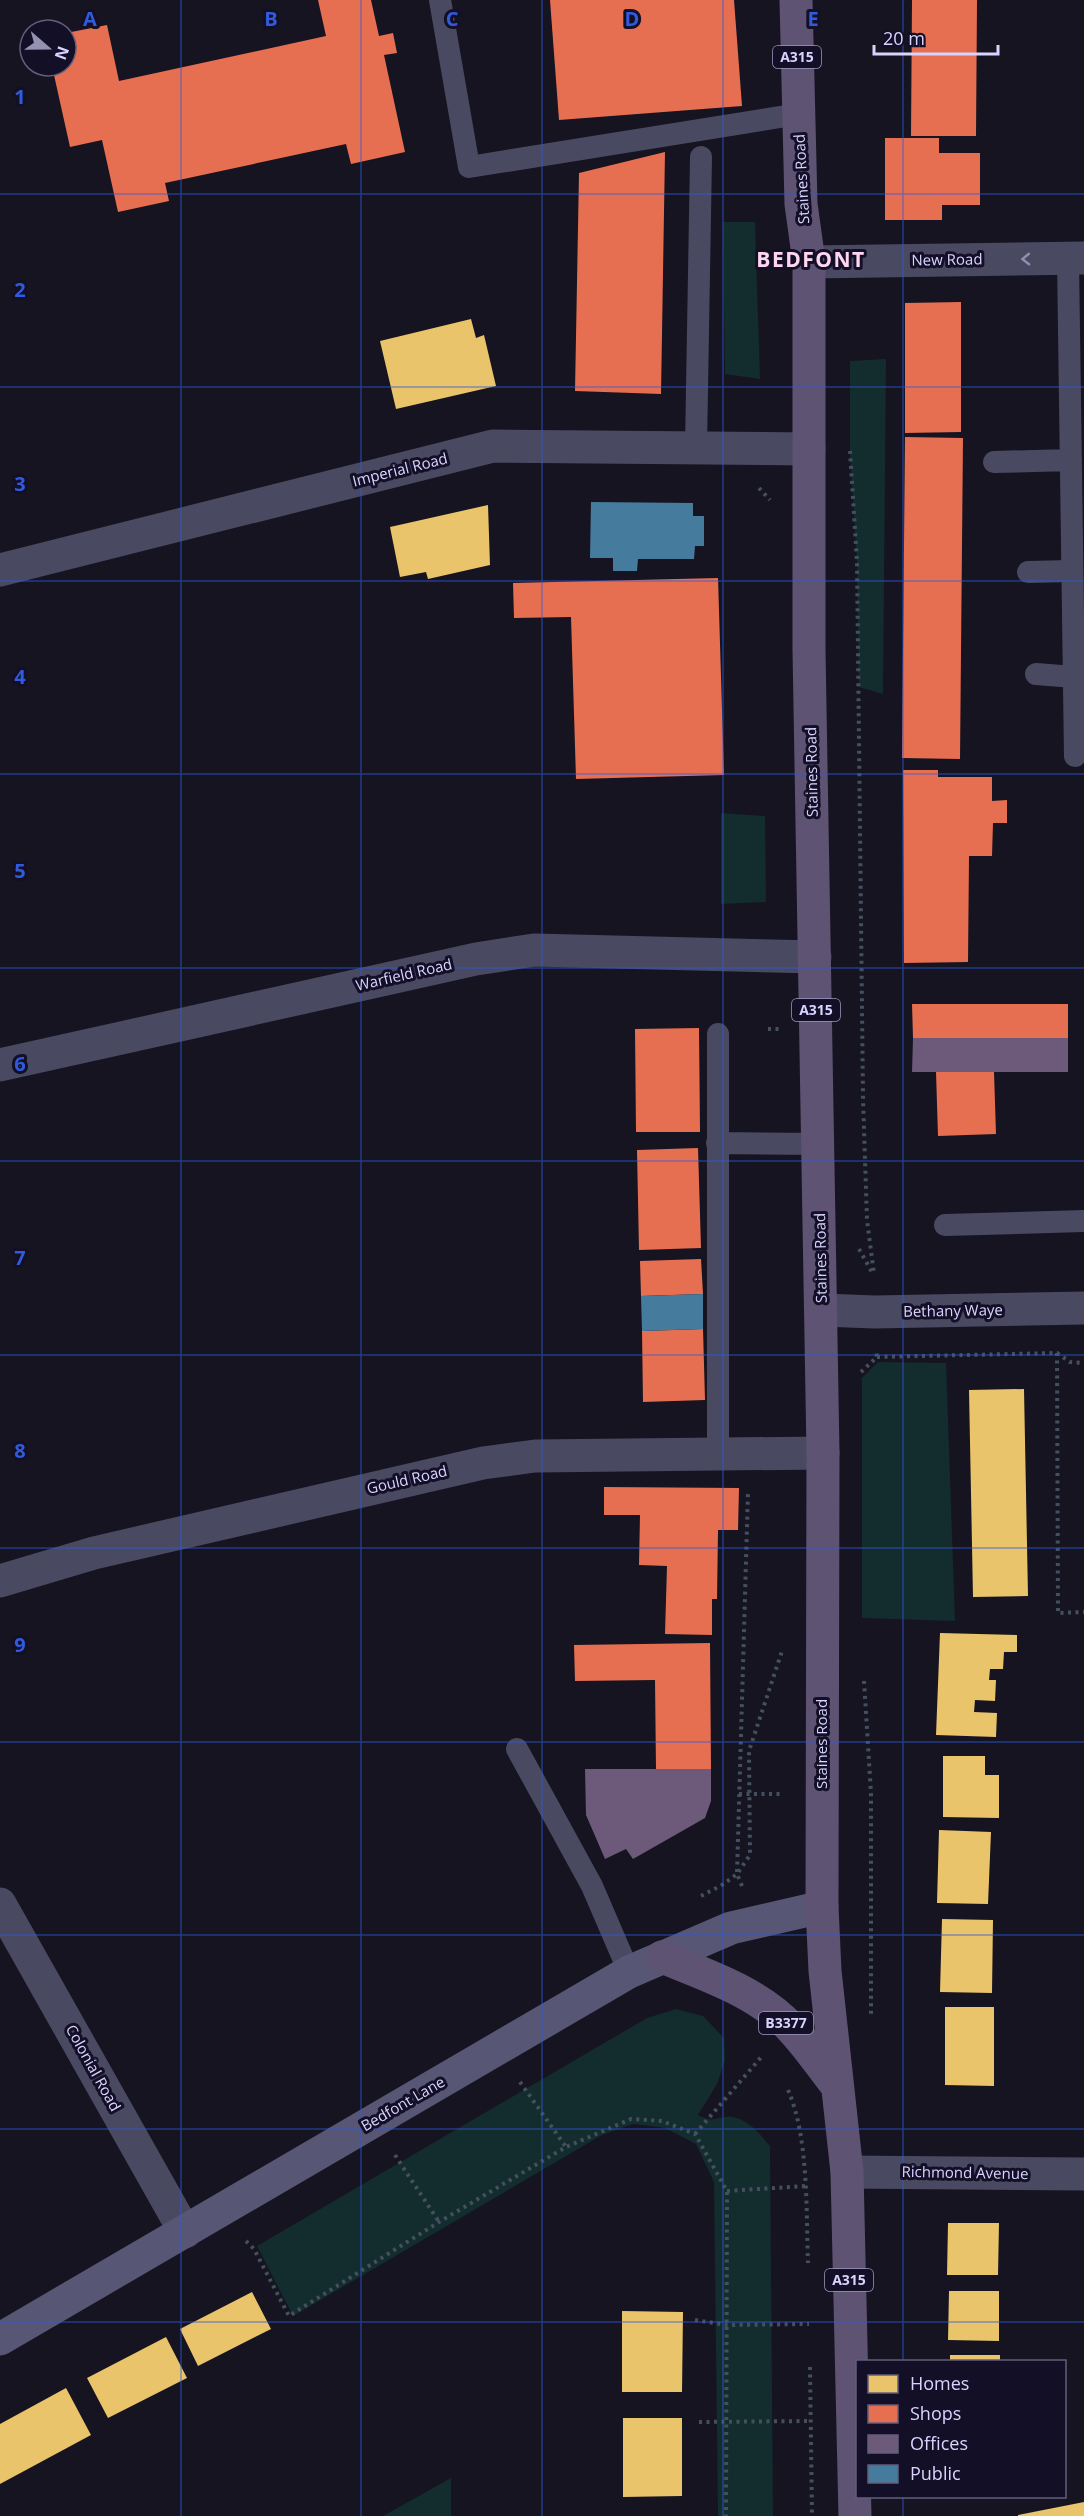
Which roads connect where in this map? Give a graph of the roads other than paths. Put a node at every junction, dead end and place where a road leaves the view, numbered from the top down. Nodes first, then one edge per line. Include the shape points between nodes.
1 (440, 0) edge
2 (796, 0) edge
3 (799, 114) junction
4 (701, 157) dead end
5 (1076, 258) edge
6 (809, 262) junction
7 (696, 447) junction
8 (808, 449) junction
9 (1071, 460) junction
10 (994, 462) dead end
11 (0, 570) edge
12 (1072, 571) junction
13 (1028, 572) dead end
14 (1036, 674) dead end
15 (1074, 677) junction
16 (1075, 756) dead end
17 (815, 957) junction
18 (718, 1034) dead end
19 (0, 1065) edge
20 (717, 1143) junction
21 (819, 1144) junction
22 (1084, 1221) edge
23 (945, 1225) dead end
24 (1084, 1308) edge
25 (822, 1310) junction
26 (823, 1453) junction
27 (718, 1454) junction
28 (0, 1581) edge
29 (517, 1749) dead end
30 (0, 1904) edge
31 (822, 1907) junction
32 (662, 1957) junction
33 (628, 1972) junction
34 (837, 2086) junction
35 (847, 2172) junction
36 (1084, 2174) edge
37 (186, 2232) junction
38 (0, 2339) edge
39 (855, 2516) edge

1 - 3 lane via 469,167
2 - 3 main road, Staines Road / A315
3 - 6 main road, Staines Road / A315 via 801,204
4 - 7 lane
5 -> 6 street, New Road
5 - 9 lane
6 - 8 main road, Staines Road / A315
7 - 8 street, Imperial Road
7 - 11 street, Imperial Road via 493,446
8 - 17 main road, Staines Road / A315
9 - 10 lane
9 - 12 lane
12 - 13 lane
12 - 15 lane
14 - 15 lane
15 - 16 lane
17 - 19 street, Warfield Road via 534,950 476,958
17 - 21 main road, Staines Road / A315
18 - 20 lane
20 - 21 lane
20 - 27 lane
21 - 25 main road, Staines Road / A315
22 - 23 lane
24 - 25 street, Bethany Waye
25 - 26 main road, Staines Road / A315
26 - 27 street, Gould Road
26 - 31 main road, Staines Road / A315
27 - 28 street, Gould Road via 536,1456 483,1463 94,1553
29 - 33 lane via 592,1886
30 - 37 street, Colonial Road
31 - 32 main road, Bedfont Lane via 731,1928
31 - 34 main road, Staines Road / A315
32 - 33 main road, Bedfont Lane
32 - 34 main road, B3377 via 718,1979 768,2007 791,2027
33 - 37 main road, Bedfont Lane
34 - 35 main road, Staines Road / A315
35 - 36 street, Richmond Avenue
35 - 39 main road, Staines Road / A315
37 - 38 main road, Bedfont Lane

